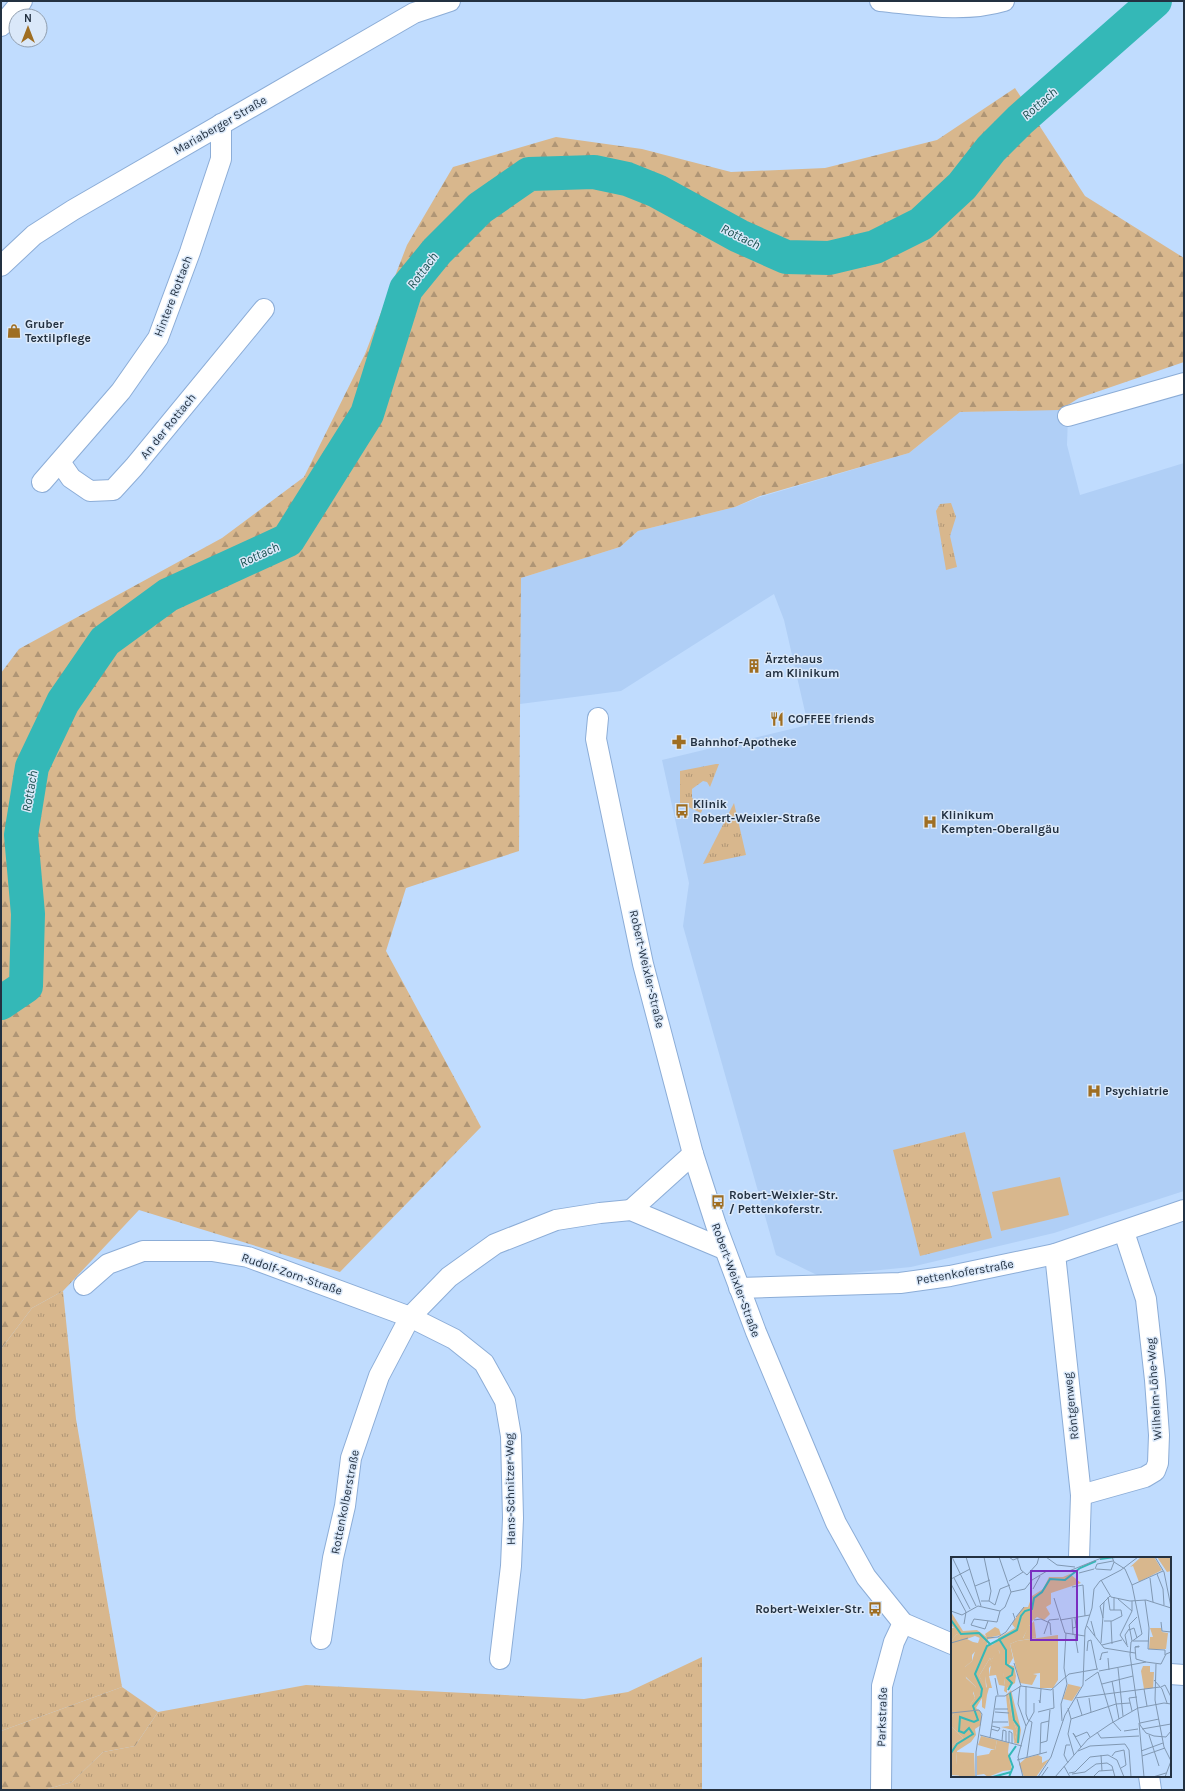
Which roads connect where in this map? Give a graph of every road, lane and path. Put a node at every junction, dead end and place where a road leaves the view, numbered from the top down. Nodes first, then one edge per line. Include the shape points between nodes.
1 (22, 1) edge
2 (450, 1) edge
3 (880, 1) edge
4 (1004, 1) edge
5 (410, 7) edge
6 (1, 26) edge
7 (221, 124) junction
8 (1, 266) edge
9 (264, 309) dead end
10 (1184, 383) edge
11 (1068, 416) dead end
12 (60, 462) junction
13 (42, 482) dead end
14 (598, 718) dead end
15 (693, 1154) junction
16 (631, 1210) junction
17 (1184, 1210) edge
18 (1124, 1232) junction
19 (724, 1249) junction
20 (1055, 1254) junction
21 (84, 1285) dead end
22 (739, 1288) junction
23 (410, 1317) junction
24 (1081, 1495) junction
25 (1079, 1557) edge
26 (903, 1623) junction
27 (320, 1639) dead end
28 (951, 1644) edge
29 (500, 1659) dead end
30 (1171, 1674) edge
31 (1184, 1675) edge
32 (1149, 1777) edge
33 (881, 1790) edge
34 (1151, 1790) edge

1 - 6 street
2 - 5 street, Mariaberger Straße
3 - 4 street via 940,7 990,5
5 - 7 street, Mariaberger Straße
7 - 8 street, Mariaberger Straße via 40,231
7 - 12 street, Hintere Rottach via 221,160 158,338 121,391
9 - 12 street, An der Rottach via 113,490 90,491 71,478
10 - 11 street
12 - 13 street, Hintere Rottach
14 - 15 street, Robert-Weixler-Straße via 596,739 644,964
15 - 16 street
15 - 19 street, Robert-Weixler-Straße
16 - 19 street
16 - 23 street, Rottenkolberstraße via 556,1220 495,1244 449,1277
17 - 18 street, Pettenkoferstraße
18 - 20 street, Pettenkoferstraße
18 - 24 street, Wilhelm-Löhe-Weg via 1146,1299 1155,1380 1159,1435 1158,1463 1154,1471 1145,1477
19 - 22 street, Robert-Weixler-Straße
20 - 22 street, Pettenkoferstraße via 950,1276 900,1283
20 - 24 street, Röntgenweg
21 - 23 street, Rudolf-Zorn-Straße via 108,1264 143,1251 212,1251 248,1257 275,1266
22 - 26 street, Robert-Weixler-Straße via 836,1523 866,1576
23 - 27 street, Rottenkolberstraße via 379,1376 352,1458
23 - 29 street, Hans-Schnitzer-Weg via 454,1339 484,1363 505,1401 511,1436 513,1518 511,1566
24 - 25 street, Röntgenweg
26 - 28 street, Robert-Weixler-Straße
26 - 33 street, Parkstraße via 894,1642 882,1686
30 - 31 street
32 - 34 street

